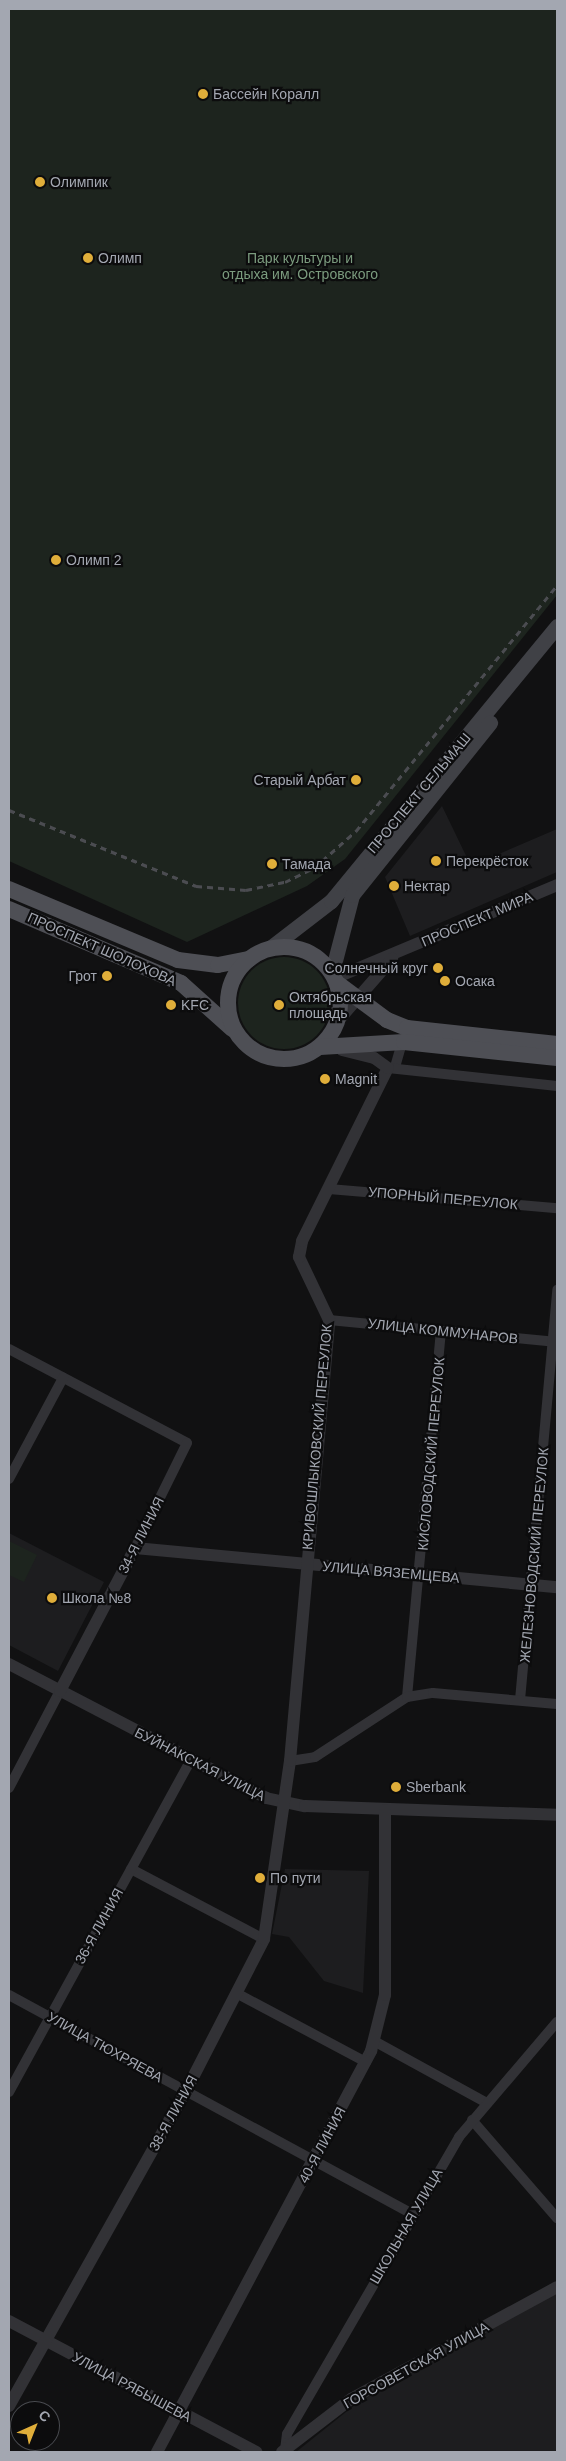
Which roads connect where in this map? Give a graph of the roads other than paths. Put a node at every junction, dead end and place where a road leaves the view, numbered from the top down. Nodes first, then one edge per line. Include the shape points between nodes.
1 (557, 626) edge
2 (557, 640) edge
3 (557, 885) edge
4 (9, 889) edge
5 (9, 909) edge
6 (270, 948) junction
7 (398, 954) junction
8 (249, 958) junction
9 (335, 978) junction
10 (355, 998) junction
11 (337, 1022) junction
12 (238, 1034) junction
13 (402, 1042) junction
14 (557, 1044) edge
15 (327, 1046) junction
16 (557, 1058) edge
17 (391, 1067) junction
18 (557, 1086) edge
19 (329, 1189) junction
20 (557, 1208) edge
21 (557, 1290) edge
22 (329, 1320) junction
23 (441, 1331) junction
24 (555, 1342) edge
25 (9, 1349) edge
26 (63, 1378) junction
27 (9, 1479) edge
28 (135, 1548) junction
29 (306, 1565) junction
30 (420, 1573) junction
31 (531, 1584) junction
32 (557, 1587) edge
33 (9, 1664) edge
34 (60, 1691) junction
35 (407, 1697) junction
36 (520, 1700) junction
37 (557, 1704) edge
38 (191, 1760) junction
39 (290, 1762) junction
40 (9, 1788) edge
41 (284, 1802) junction
42 (385, 1810) junction
43 (557, 1815) edge
44 (131, 1868) junction
45 (264, 1939) junction
46 (238, 1994) junction
47 (9, 1995) edge
48 (49, 2016) junction
49 (557, 2022) edge
50 (374, 2041) junction
51 (366, 2062) junction
52 (186, 2091) junction
53 (9, 2092) edge
54 (485, 2102) junction
55 (472, 2120) junction
56 (313, 2161) junction
57 (412, 2214) junction
58 (557, 2218) edge
59 (557, 2287) edge
60 (9, 2321) edge
61 (46, 2341) junction
62 (9, 2406) edge
63 (180, 2412) junction
64 (284, 2451) edge
65 (157, 2452) edge
66 (256, 2452) edge

1 - 6 main road, ПРОСПЕКТ СЕЛЬМАШ via 331,901
2 - 9 main road, ПРОСПЕКТ СЕЛЬМАШ via 352,895
3 - 7 street, ПРОСПЕКТ МИРА
4 - 8 main road, ПРОСПЕКТ ШОЛОХОВА via 178,960 218,965
5 - 12 main road, ПРОСПЕКТ ШОЛОХОВА via 181,983
6 - 8 main road
6 - 9 main road via 306,950
7 - 9 street, ПРОСПЕКТ МИРА
7 - 10 street, ПРОСПЕКТ МИРА
8 - 12 main road via 229,992 229,1012
9 - 10 main road
9 - 11 main road
10 - 11 street, ПРОСПЕКТ МИРА
10 - 14 main road via 407,1028
11 - 15 main road
12 - 15 main road via 250,1047 273,1058 295,1058
13 - 15 main road
13 - 16 main road
13 - 17 street
15 - 17 street via 374,1058
17 - 18 street
17 - 19 street, КРИВОШЛЫКОВСКИЙ ПЕРЕУЛОК
19 - 20 street, УПОРНЫЙ ПЕРЕУЛОК
19 - 22 street, КРИВОШЛЫКОВСКИЙ ПЕРЕУЛОК via 299,1257
21 - 24 street, ЖЕЛЕЗНОВОДСКИЙ ПЕРЕУЛОК
22 - 23 street, УЛИЦА КОММУНАРОВ
22 - 29 street, КРИВОШЛЫКОВСКИЙ ПЕРЕУЛОК
23 - 24 street, УЛИЦА КОММУНАРОВ
23 - 30 street, КИСЛОВОДСКИЙ ПЕРЕУЛОК
24 - 31 street, ЖЕЛЕЗНОВОДСКИЙ ПЕРЕУЛОК
25 - 26 street
26 - 27 street
26 - 28 street, 34-Я ЛИНИЯ via 187,1444
28 - 29 street, УЛИЦА ВЯЗЕМЦЕВА
28 - 34 street, 34-Я ЛИНИЯ
29 - 30 street, УЛИЦА ВЯЗЕМЦЕВА
29 - 39 street, КРИВОШЛЫКОВСКИЙ ПЕРЕУЛОК
30 - 31 street, УЛИЦА ВЯЗЕМЦЕВА
30 - 35 street, КИСЛОВОДСКИЙ ПЕРЕУЛОК
31 - 32 street, УЛИЦА ВЯЗЕМЦЕВА
31 - 36 street, ЖЕЛЕЗНОВОДСКИЙ ПЕРЕУЛОК
33 - 34 street, БУЙНАКСКАЯ УЛИЦА
34 - 38 street, БУЙНАКСКАЯ УЛИЦА
34 - 40 street, 34-Я ЛИНИЯ
35 - 36 street via 433,1693
35 - 39 street via 314,1757
36 - 37 street
38 - 41 street, БУЙНАКСКАЯ УЛИЦА via 266,1798
38 - 44 street, 36-Я ЛИНИЯ
39 - 41 street, КРИВОШЛЫКОВСКИЙ ПЕРЕУЛОК
41 - 42 street, БУЙНАКСКАЯ УЛИЦА
41 - 45 street, 38-Я ЛИНИЯ
42 - 43 street, БУЙНАКСКАЯ УЛИЦА
42 - 50 street, 40-Я ЛИНИЯ via 385,1995
44 - 45 street
44 - 48 street, 36-Я ЛИНИЯ
45 - 46 street, 38-Я ЛИНИЯ
46 - 51 street
46 - 52 street, 38-Я ЛИНИЯ
47 - 48 street, УЛИЦА ТЮХРЯЕВА
48 - 52 street, УЛИЦА ТЮХРЯЕВА
48 - 53 street, 36-Я ЛИНИЯ
49 - 54 street, ШКОЛЬНАЯ УЛИЦА via 496,2095
50 - 51 street, 40-Я ЛИНИЯ
50 - 54 street
51 - 56 street, 40-Я ЛИНИЯ
52 - 56 street, УЛИЦА ТЮХРЯЕВА
52 - 61 street, 38-Я ЛИНИЯ
54 - 55 street, ШКОЛЬНАЯ УЛИЦА
55 - 57 street, ШКОЛЬНАЯ УЛИЦА
55 - 58 street
56 - 57 street, УЛИЦА ТЮХРЯЕВА
56 - 63 street, 40-Я ЛИНИЯ
57 - 64 street, ШКОЛЬНАЯ УЛИЦА via 287,2434
59 - 64 street, ГОРСОВЕТСКАЯ УЛИЦА via 351,2399
60 - 61 street, УЛИЦА РЯБЫШЕВА
61 - 62 street, 38-Я ЛИНИЯ
61 - 63 street, УЛИЦА РЯБЫШЕВА
63 - 65 street, 40-Я ЛИНИЯ
63 - 66 street, УЛИЦА РЯБЫШЕВА

